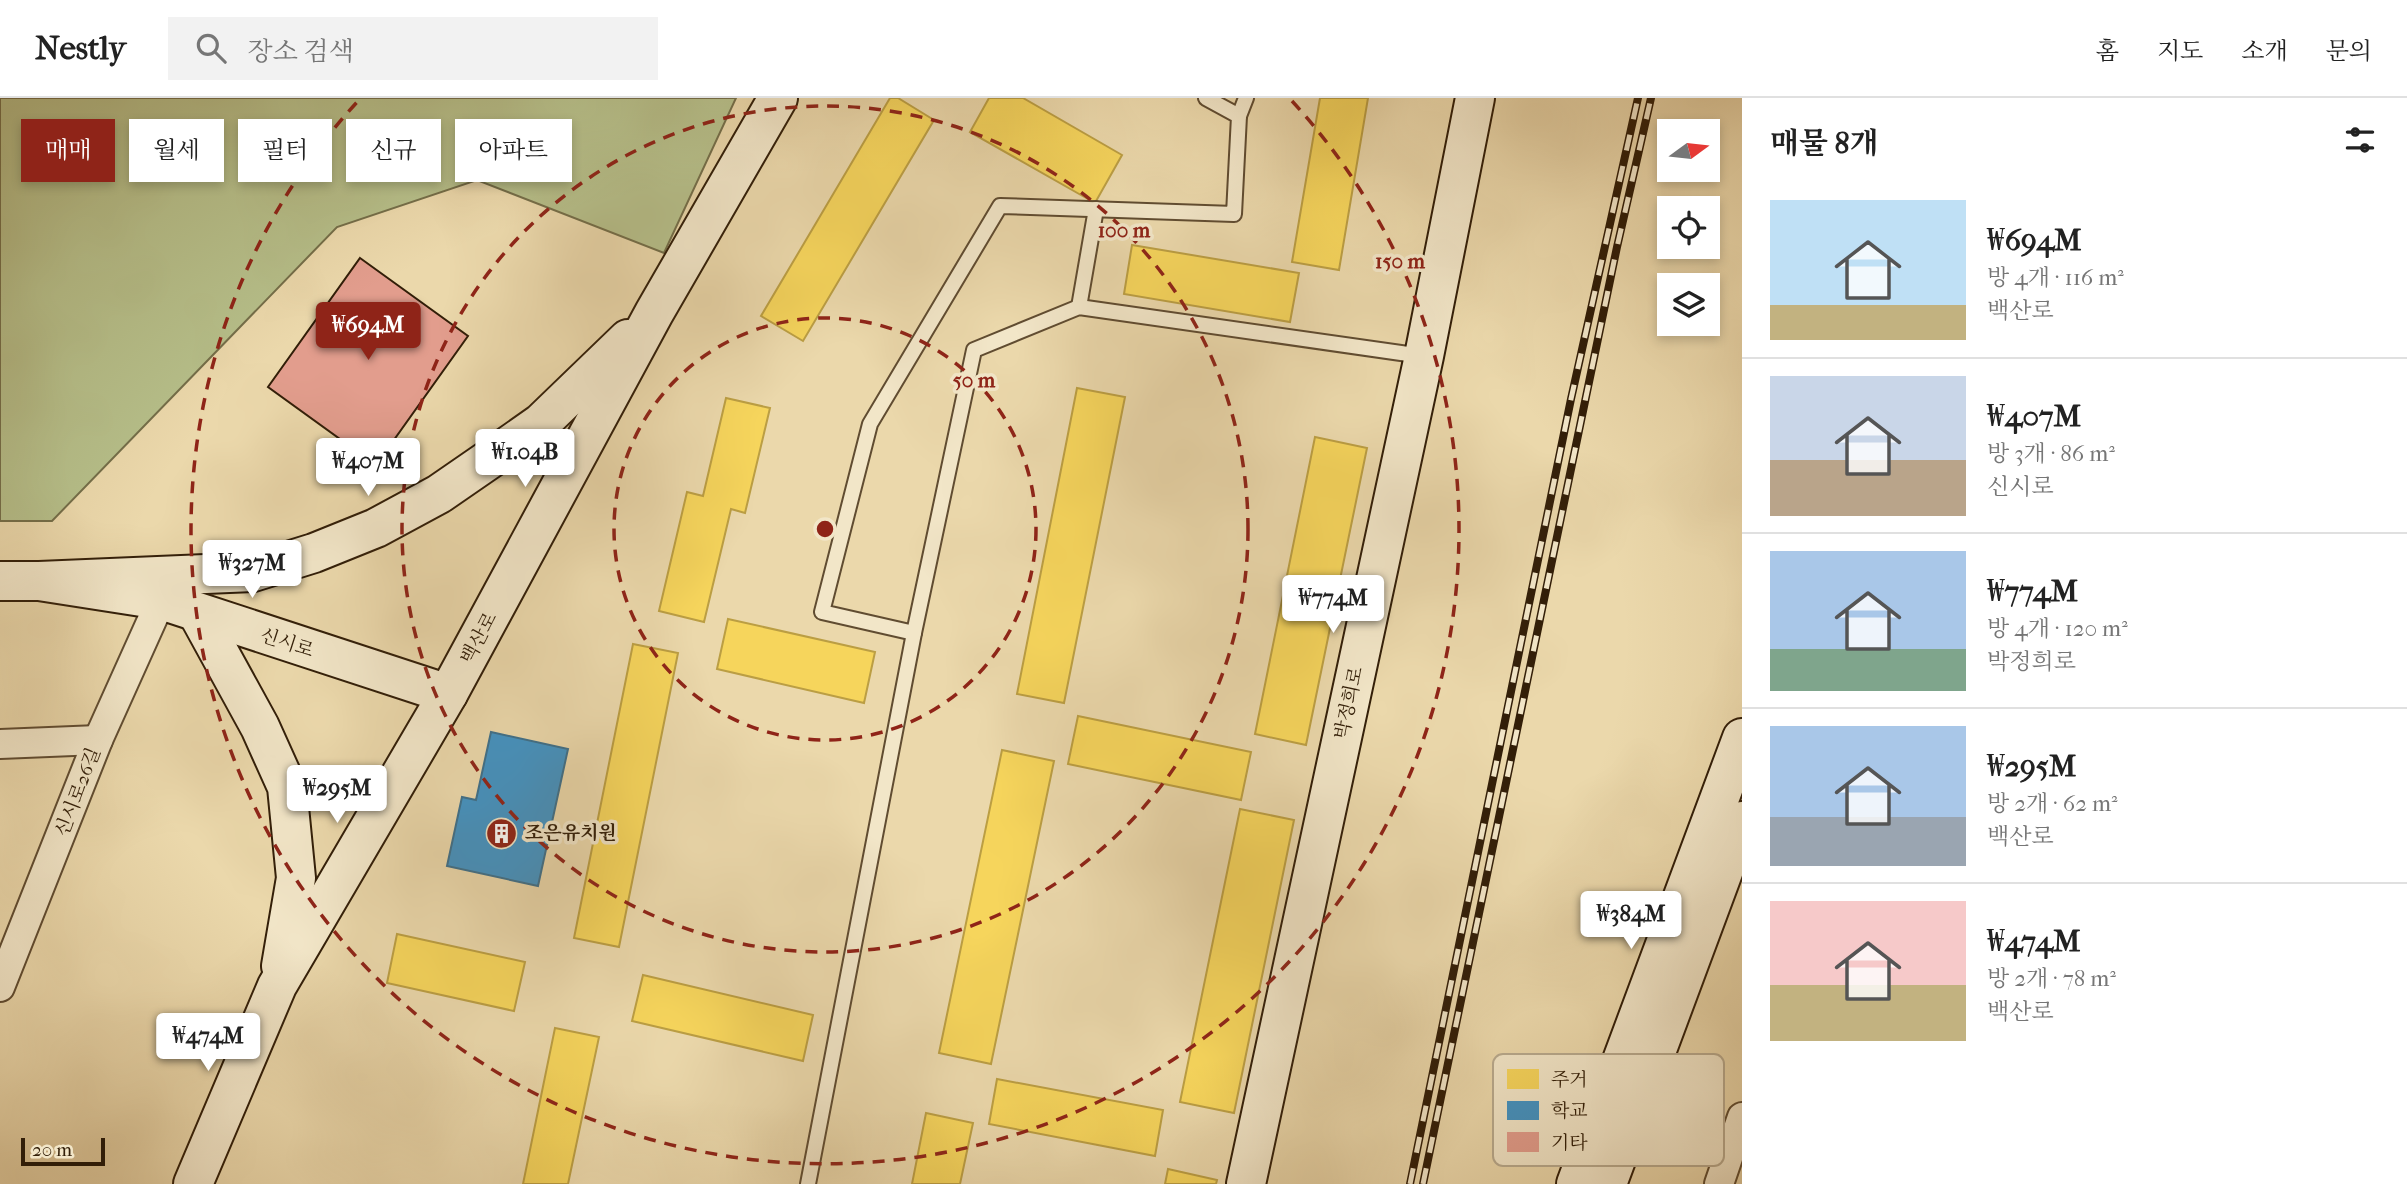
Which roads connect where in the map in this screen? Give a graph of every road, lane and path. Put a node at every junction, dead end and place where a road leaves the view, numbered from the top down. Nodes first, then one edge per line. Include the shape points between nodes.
1 (778, 98) edge
2 (1206, 98) edge
3 (1247, 98) edge
4 (1475, 98) edge
5 (1239, 116) junction
6 (1096, 209) junction
7 (1079, 307) junction
8 (654, 313) junction
9 (1424, 356) junction
10 (0, 581) edge
11 (39, 581) junction
12 (161, 600) junction
13 (198, 614) junction
14 (915, 634) junction
15 (448, 694) junction
16 (1742, 738) edge
17 (98, 740) junction
18 (0, 744) edge
19 (1742, 821) edge
20 (13, 931) edge
21 (278, 986) junction
22 (0, 987) edge
23 (1624, 1054) edge
24 (1655, 1054) edge
25 (1742, 1117) edge
26 (1583, 1166) edge
27 (1614, 1166) edge
28 (193, 1184) edge
29 (808, 1184) edge
30 (1246, 1184) edge
31 (1576, 1184) edge
32 (1607, 1184) edge
33 (1719, 1184) edge

1 - 8 street, 백산로
2 - 5 lane
3 - 5 lane
4 - 9 street, 박정희로
5 - 6 lane via 1234,214
6 - 7 lane
6 - 14 lane via 1000,206 870,424 822,612
7 - 9 lane
7 - 14 lane via 974,350
8 - 11 street via 541,423 439,494 376,528 253,572
8 - 15 street, 백산로
9 - 30 street, 박정희로
10 - 11 street, 신시로
11 - 12 street, 신시로
12 - 13 street, 신시로
12 - 17 street, 신시로26길
13 - 15 street, 신시로
13 - 21 street via 287,787 296,878
14 - 29 lane
15 - 21 street, 백산로
16 - 23 street
17 - 18 street
17 - 20 street, 신시로26길
19 - 24 street
20 - 22 street, 신시로26길
21 - 28 street, 백산로
25 - 33 street
26 - 31 street
27 - 32 street

